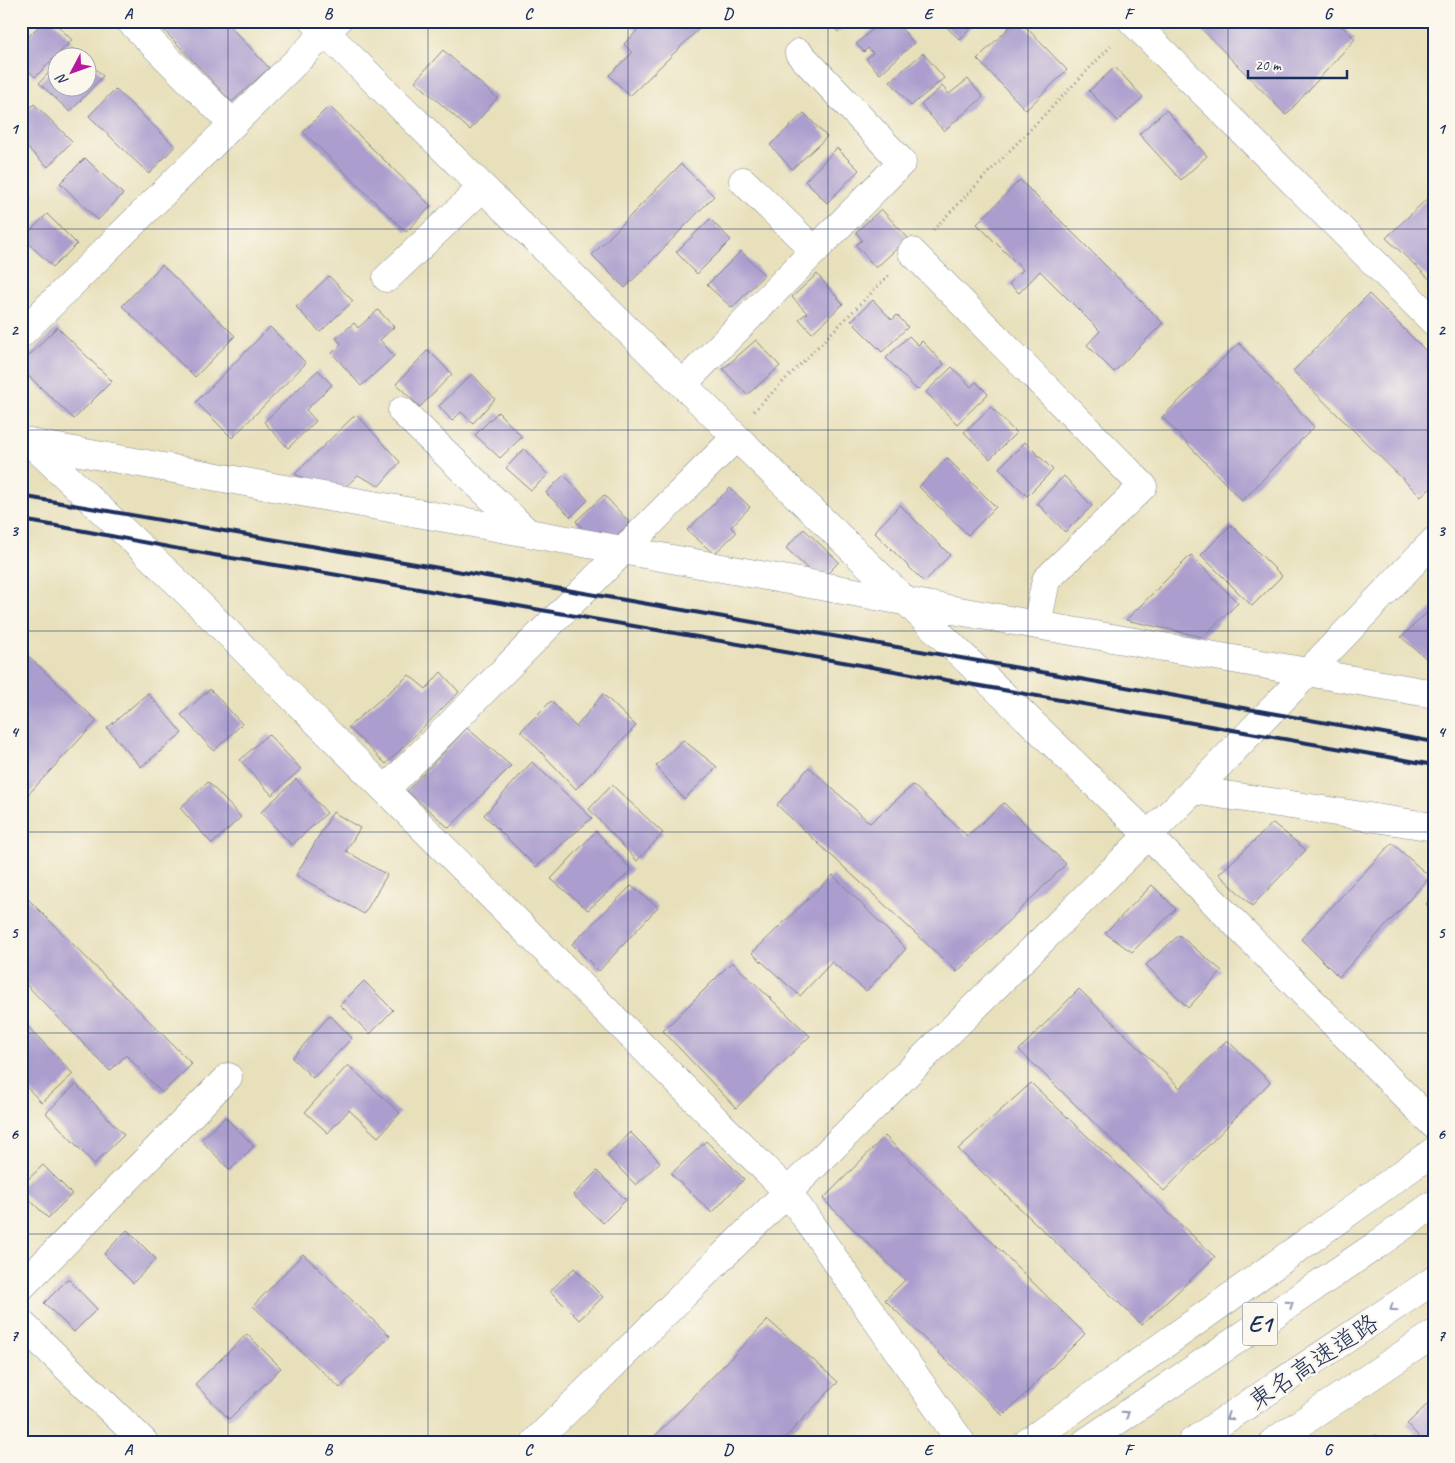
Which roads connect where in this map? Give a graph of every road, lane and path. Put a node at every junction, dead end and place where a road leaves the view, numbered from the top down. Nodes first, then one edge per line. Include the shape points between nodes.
1 (130, 21) edge
2 (1134, 22) edge
3 (325, 25) edge
4 (799, 53) dead end
5 (233, 124) junction
6 (743, 181) dead end
7 (482, 188) junction
8 (814, 251) junction
9 (912, 252) dead end
10 (387, 278) dead end
11 (1434, 322) edge
12 (21, 334) edge
13 (683, 384) junction
14 (402, 412) dead end
15 (736, 437) junction
16 (26, 439) edge
17 (528, 533) junction
18 (1434, 541) edge
19 (624, 550) junction
20 (908, 602) junction
21 (1037, 625) junction
22 (1308, 672) junction
23 (1434, 694) edge
24 (386, 789) junction
25 (1193, 790) junction
26 (1434, 827) edge
27 (1148, 835) junction
28 (228, 1077) dead end
29 (1434, 1125) edge
30 (1434, 1151) edge
31 (788, 1192) junction
32 (1434, 1204) edge
33 (1434, 1280) edge
34 (21, 1287) edge
35 (21, 1322) edge
36 (1434, 1334) edge
37 (144, 1442) edge
38 (535, 1442) edge
39 (961, 1442) edge
40 (1028, 1442) edge
41 (1086, 1442) edge
42 (1192, 1442) edge
43 (1273, 1442) edge

1 - 5 main road
2 - 11 main road
3 - 5 main road
3 - 7 main road
4 - 8 main road via 902,162
5 - 12 main road
6 - 8 main road
7 - 10 main road
7 - 13 main road
8 - 13 main road
9 - 21 main road via 1143,486 1046,580
13 - 15 main road
14 - 17 main road
15 - 19 main road
15 - 20 main road
16 - 17 main road
16 - 24 main road via 175,580
17 - 19 main road
18 - 22 main road
19 - 20 main road
19 - 24 main road
20 - 21 main road
20 - 27 main road
21 - 22 main road
22 - 23 main road
22 - 25 main road
24 - 31 main road
25 - 26 main road
25 - 27 main road
27 - 29 main road
27 - 31 main road
28 - 34 main road
30 - 40 main road
31 - 38 main road
31 - 39 main road
41 -> 32 main road, E1
33 -> 42 main road, 東名高速道路 / E1
35 - 37 main road
36 - 43 main road

